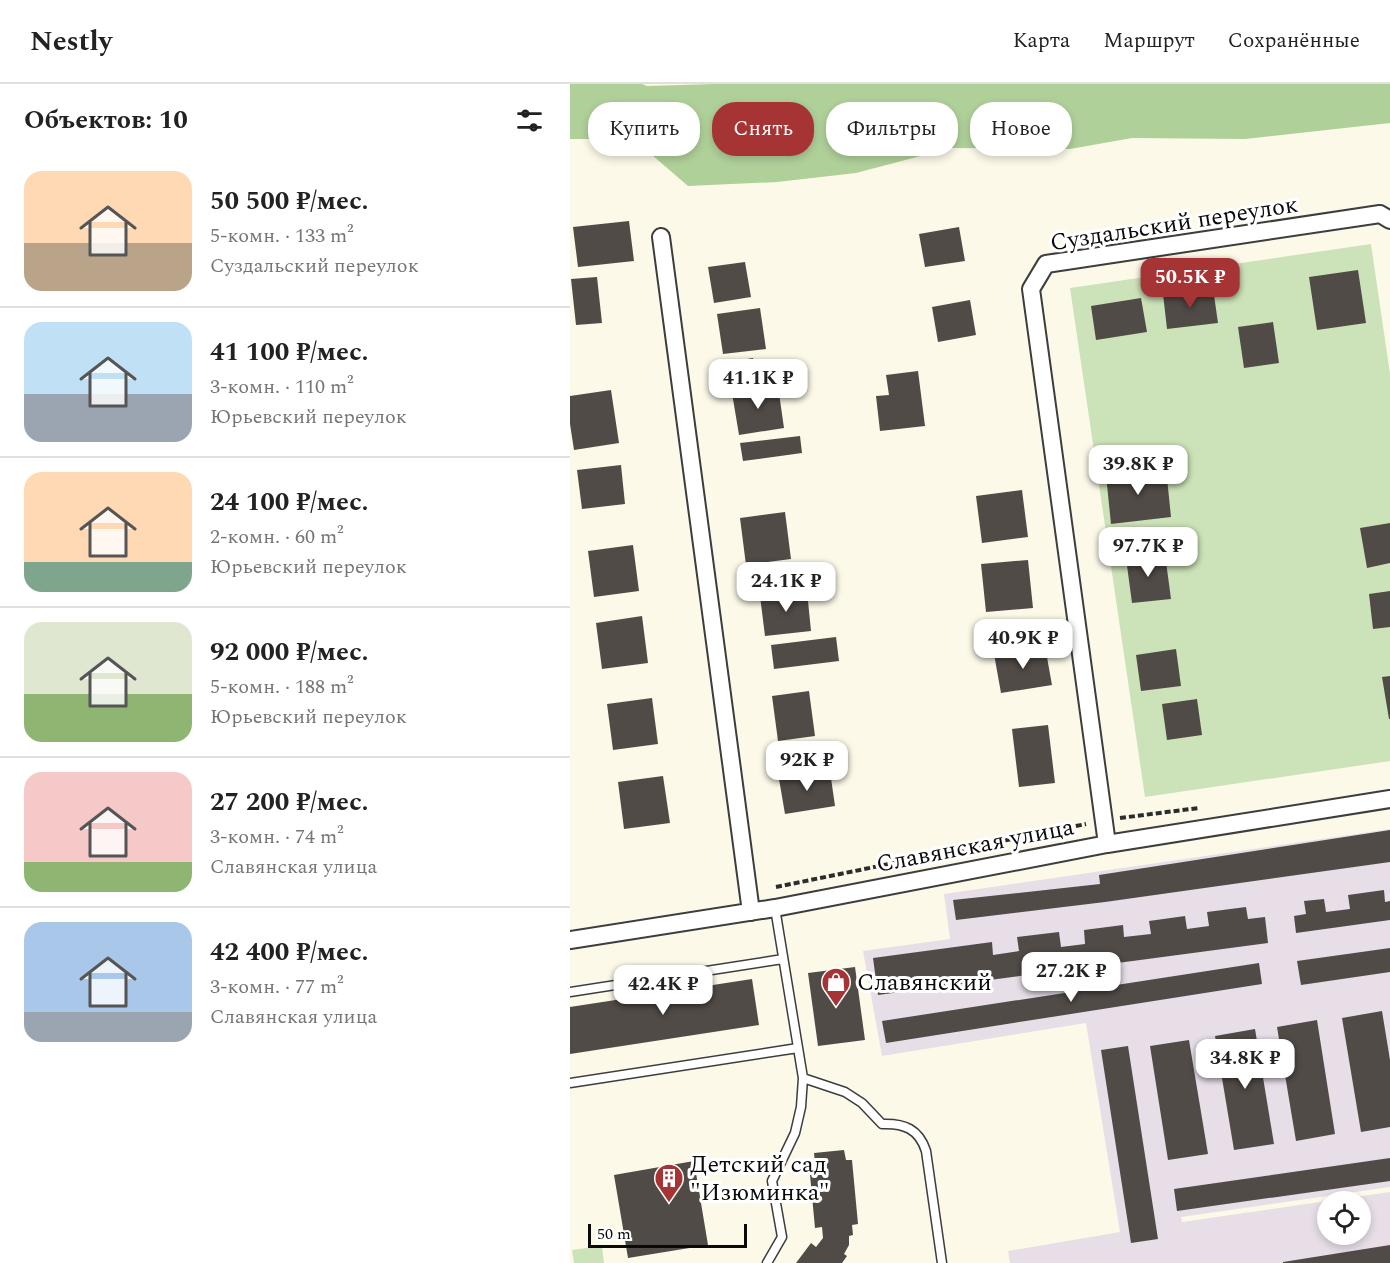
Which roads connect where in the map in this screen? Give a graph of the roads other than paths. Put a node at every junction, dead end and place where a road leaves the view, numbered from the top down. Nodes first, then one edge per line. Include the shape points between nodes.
1 (1390, 220) edge
2 (661, 237) dead end
3 (1390, 799) edge
4 (1107, 844) junction
5 (775, 908) junction
6 (751, 912) junction
7 (570, 940) edge
8 (783, 959) junction
9 (570, 992) edge
10 (798, 1048) junction
11 (803, 1078) junction
12 (570, 1083) edge
13 (767, 1263) edge
14 (942, 1263) edge

1 - 4 street, Суздальский переулок via 1380,214 1046,264 1031,289
2 - 6 street
3 - 4 street, Славянская улица
4 - 5 street, Славянская улица
5 - 6 street, Славянская улица
5 - 8 lane
6 - 7 street, Славянская улица
8 - 9 lane
8 - 10 lane
10 - 11 lane
10 - 12 lane
11 - 13 lane via 795,1133 772,1181 782,1237
11 - 14 lane via 845,1092 882,1124 904,1125 922,1140

